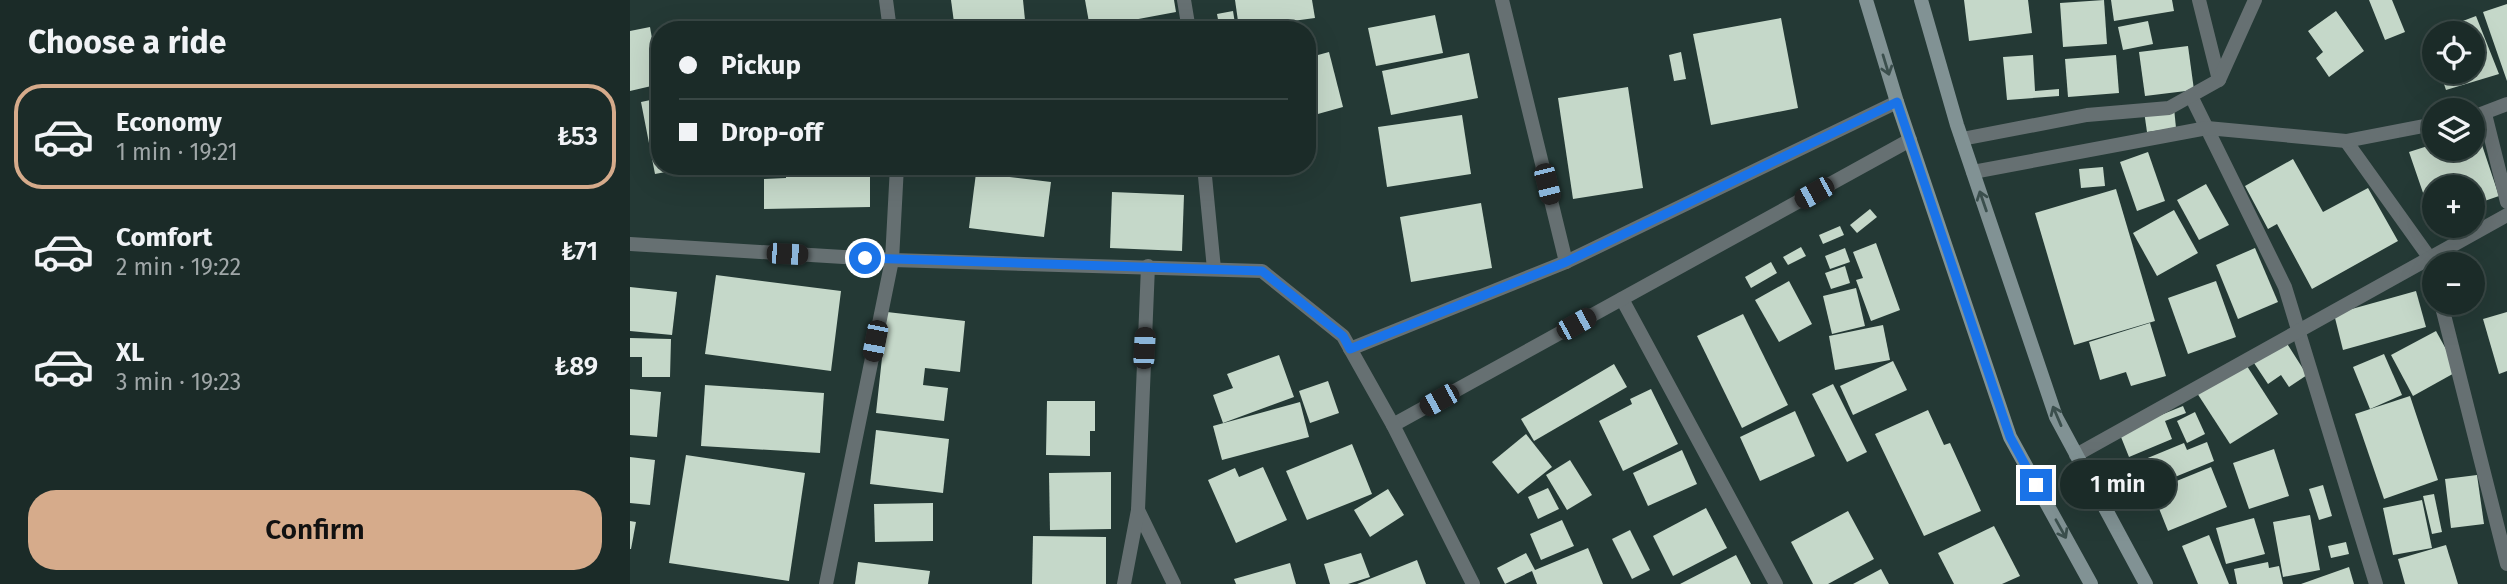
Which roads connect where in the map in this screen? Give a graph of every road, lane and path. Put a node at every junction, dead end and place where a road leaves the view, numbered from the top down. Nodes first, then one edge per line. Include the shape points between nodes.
1 (886, 0) edge
2 (1184, 0) edge
3 (1502, 0) edge
4 (1866, 0) edge
5 (1921, 0) edge
6 (2199, 0) edge
7 (2255, 0) edge
8 (889, 21) edge
9 (1188, 21) edge
10 (2219, 79) junction
11 (2191, 96) junction
12 (1897, 102) junction
13 (2507, 104) edge
14 (2485, 113) edge
15 (2422, 126) edge
16 (2207, 128) junction
17 (2485, 134) edge
18 (1962, 139) junction
19 (1910, 141) junction
20 (2346, 141) junction
21 (1973, 172) junction
22 (896, 175) edge
23 (1205, 175) edge
24 (2507, 202) edge
25 (2507, 215) edge
26 (630, 244) edge
27 (2425, 252) edge
28 (2438, 252) edge
29 (891, 260) junction
30 (2422, 261) edge
31 (1566, 262) junction
32 (1148, 266) junction
33 (1214, 269) junction
34 (1622, 299) junction
35 (2444, 315) edge
36 (2296, 330) junction
37 (1350, 349) junction
38 (1393, 425) junction
39 (2076, 455) junction
40 (1138, 510) junction
41 (2507, 564) edge
42 (2089, 583) edge
43 (827, 584) edge
44 (1124, 584) edge
45 (1174, 584) edge
46 (1473, 584) edge
47 (1776, 584) edge
48 (2146, 584) edge
49 (2376, 584) edge

1 - 8 street
2 - 9 street
3 - 31 street
4 -> 12 main road
5 - 18 main road
6 - 10 street
7 - 10 street
10 - 11 street
11 - 16 street
11 - 18 street via 2169,108 2087,115
12 - 19 main road
12 - 31 street
13 - 14 street
15 - 20 street
16 - 20 street
16 - 21 street
16 - 36 street via 2285,287
17 - 24 street
18 - 21 main road
19 - 34 street
19 -> 42 main road via 2010,437
20 - 27 street
39 -> 21 main road via 2056,416
22 - 29 street
23 - 33 street
25 - 28 street
26 - 29 street
29 - 32 street
29 - 43 street
30 - 36 street
31 - 37 street
32 - 33 street
32 - 40 street
33 - 37 street via 1262,271 1343,336
34 - 38 street
34 - 47 street
35 - 41 street
36 - 39 street
36 - 49 street
37 - 38 street
38 - 46 street
39 - 48 main road
40 - 44 street
40 - 45 street

